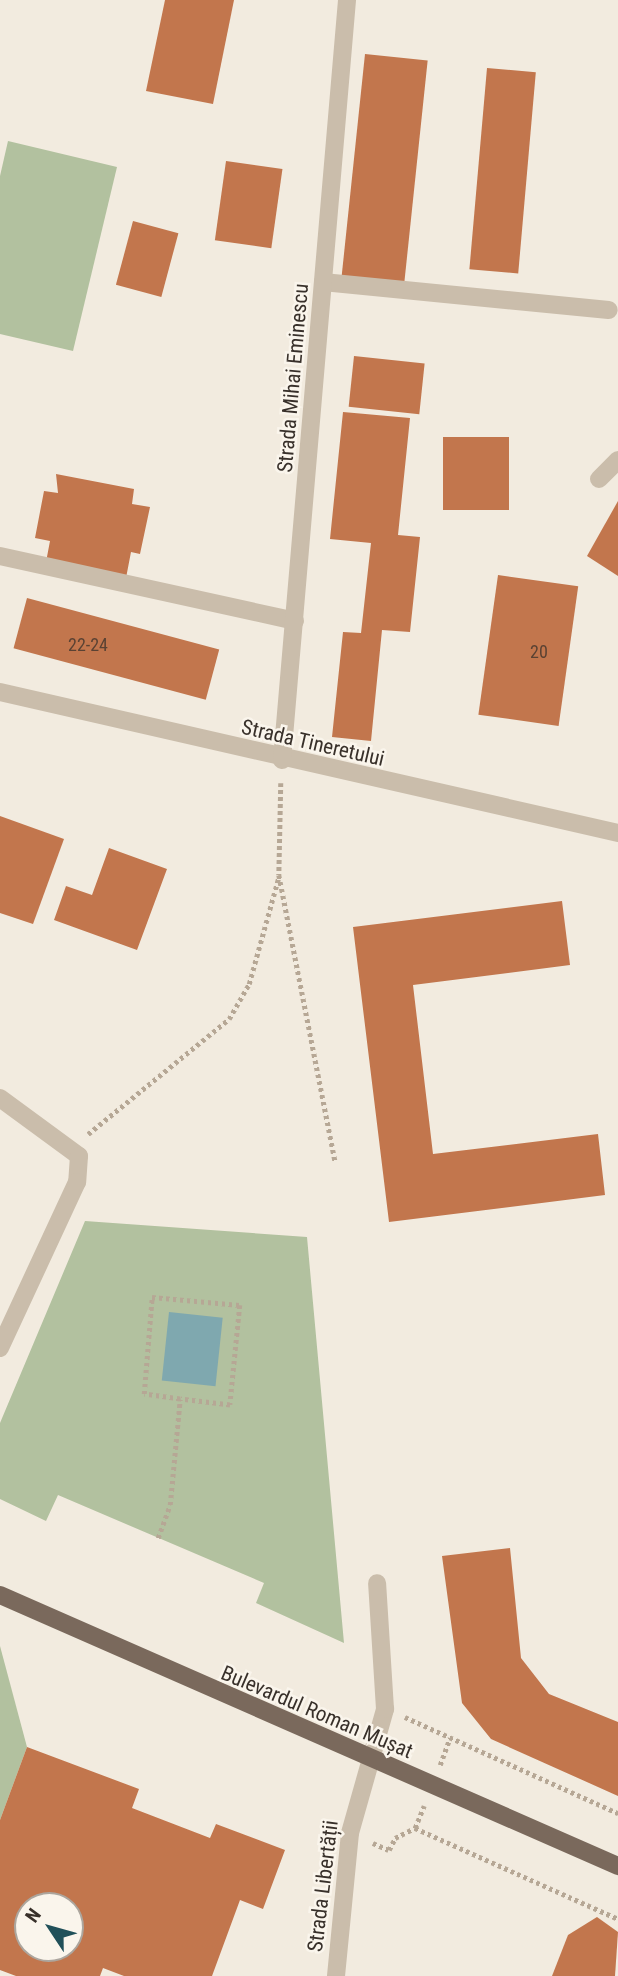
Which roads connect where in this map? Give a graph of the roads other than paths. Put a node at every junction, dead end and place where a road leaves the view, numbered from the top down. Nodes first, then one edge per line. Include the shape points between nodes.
1 (347, 0) edge
2 (323, 282) junction
3 (609, 310) dead end
4 (618, 460) edge
5 (599, 479) dead end
6 (0, 556) edge
7 (295, 621) junction
8 (0, 692) edge
9 (282, 760) junction
10 (618, 833) edge
11 (0, 1098) edge
12 (0, 1348) edge
13 (377, 1583) dead end
14 (0, 1595) edge
15 (370, 1762) junction
16 (618, 1866) edge
17 (336, 1976) edge

1 - 2 street, Strada Mihai Eminescu
2 - 3 street
2 - 7 street, Strada Mihai Eminescu
4 - 5 street
6 - 7 street
7 - 9 street, Strada Mihai Eminescu
8 - 9 street, Strada Tineretului
9 - 10 street, Strada Tineretului
11 - 12 street via 74,1147 77,1182
13 - 15 street, Strada Libertății via 385,1709
14 - 15 main road, Bulevardul Roman Mușat
15 - 16 main road, Bulevardul Roman Mușat
15 - 17 street, Strada Libertății via 350,1833

